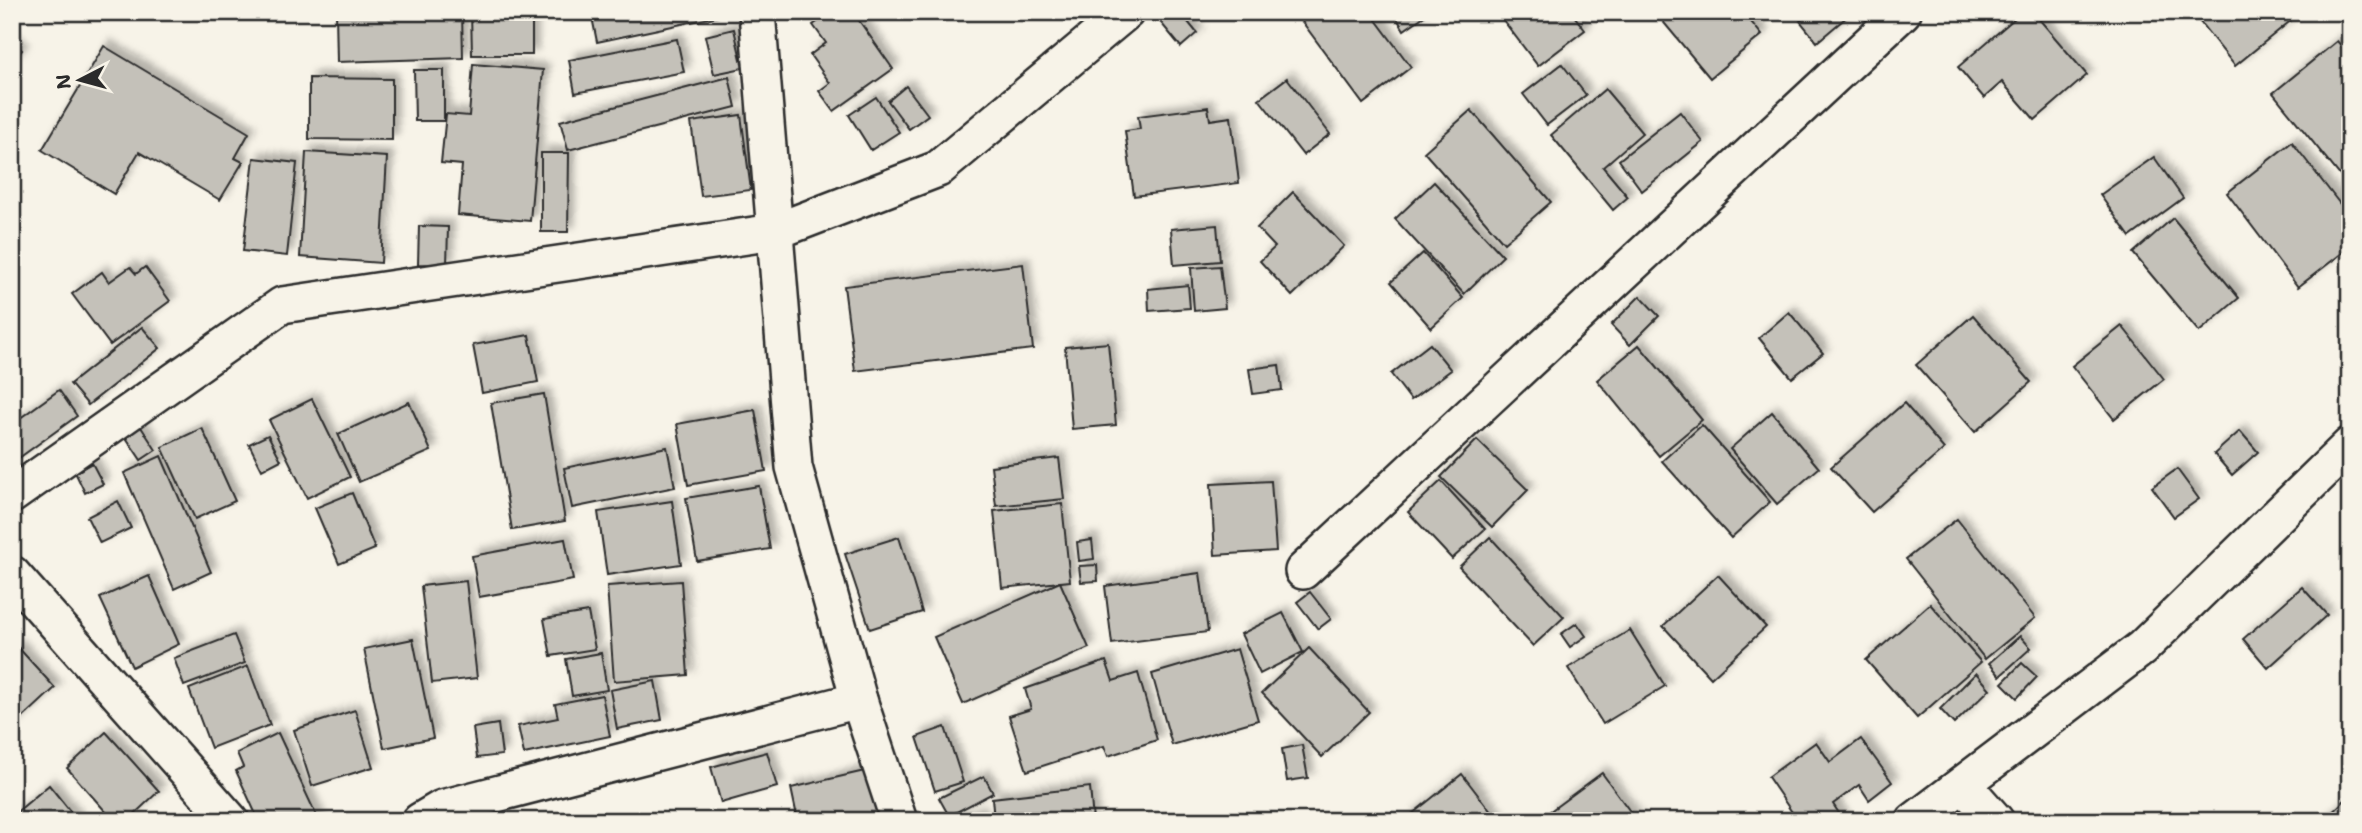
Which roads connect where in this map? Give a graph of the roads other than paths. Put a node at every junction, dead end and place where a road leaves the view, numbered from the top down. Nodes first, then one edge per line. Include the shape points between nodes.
1 (757, 12) edge
2 (1126, 12) edge
3 (1903, 12) edge
4 (774, 232) junction
5 (2350, 446) edge
6 (12, 495) edge
7 (1303, 571) dead end
8 (12, 574) edge
9 (859, 700) junction
10 (1964, 785) junction
11 (231, 821) edge
12 (420, 821) edge
13 (899, 821) edge
14 (1914, 821) edge
15 (1996, 821) edge

1 - 4 street
2 - 4 street via 938,169
3 - 7 street
4 - 6 street via 282,305
4 - 9 street via 794,467
5 - 10 street via 2142,648
8 - 11 street
9 - 12 street via 442,808
9 - 13 street
10 - 14 street
10 - 15 street

